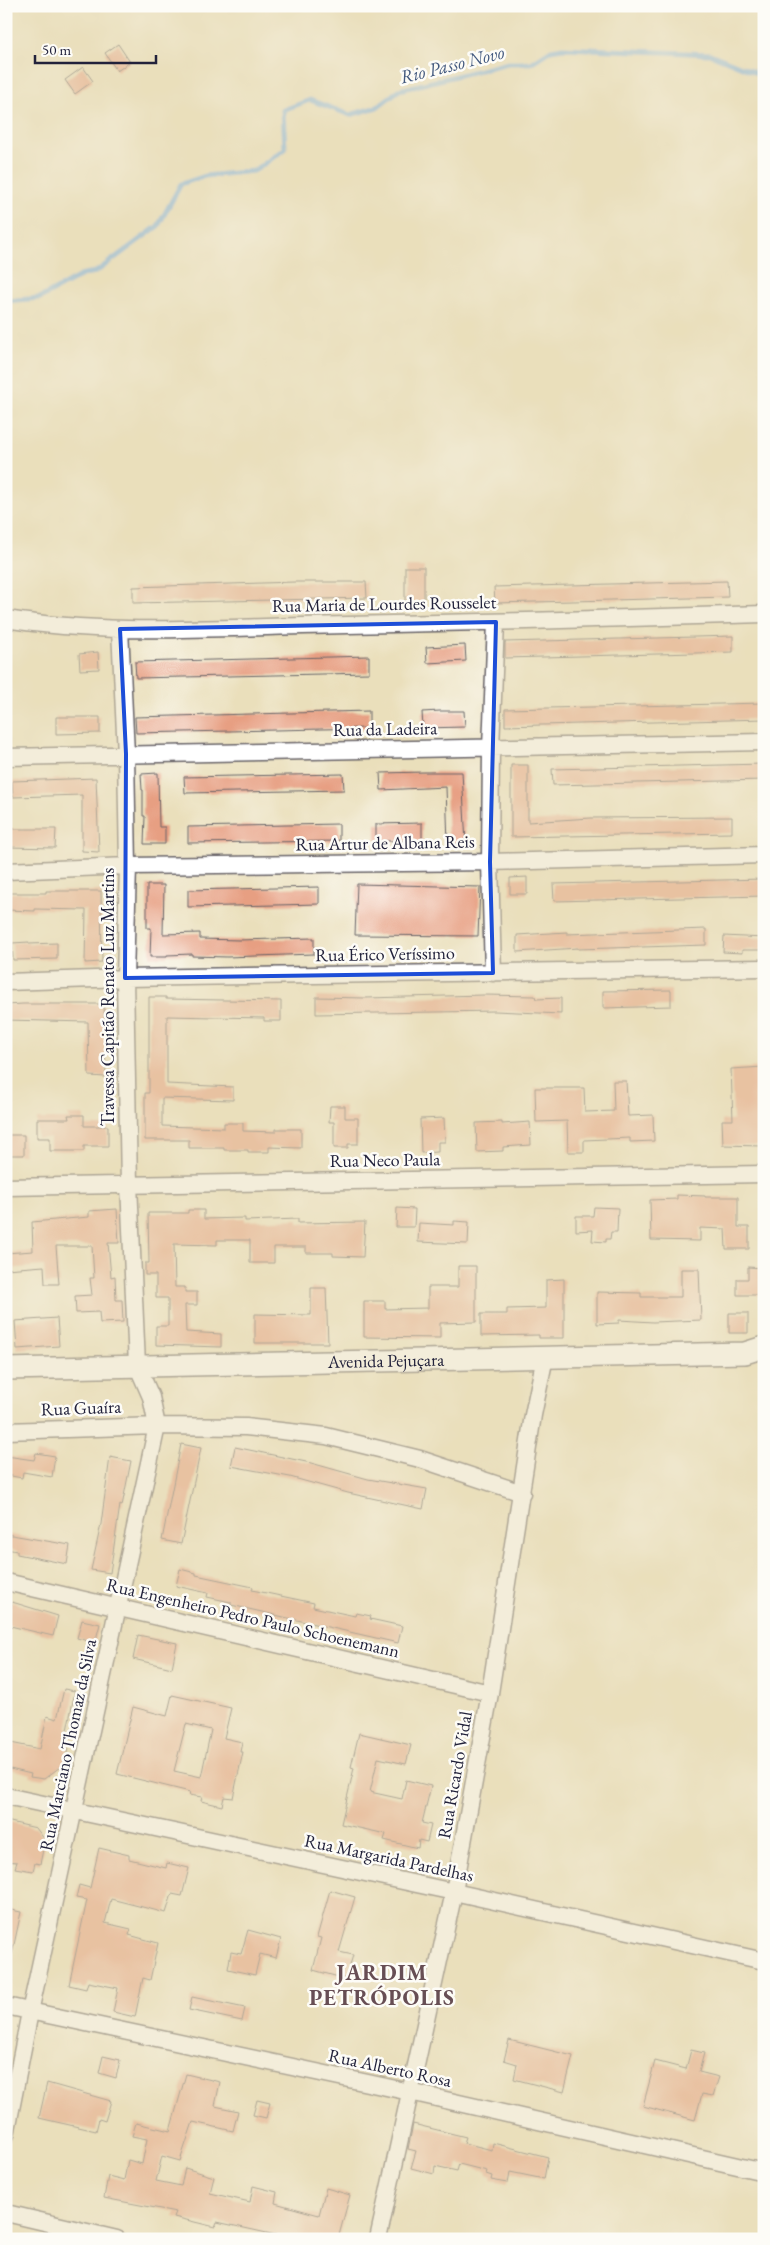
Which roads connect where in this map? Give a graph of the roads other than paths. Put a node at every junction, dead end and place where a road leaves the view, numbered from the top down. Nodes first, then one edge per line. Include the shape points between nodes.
1 (764, 614) edge
2 (6, 620) edge
3 (496, 622) junction
4 (120, 629) junction
5 (764, 742) edge
6 (491, 748) junction
7 (126, 754) junction
8 (6, 757) edge
9 (764, 855) edge
10 (490, 862) junction
11 (128, 866) junction
12 (6, 871) edge
13 (764, 968) edge
14 (493, 973) junction
15 (125, 978) junction
16 (6, 982) edge
17 (764, 1174) edge
18 (128, 1184) junction
19 (6, 1187) edge
20 (764, 1348) edge
21 (546, 1357) junction
22 (138, 1366) junction
23 (6, 1369) edge
24 (156, 1426) junction
25 (6, 1431) edge
26 (522, 1493) junction
27 (6, 1582) edge
28 (118, 1607) junction
29 (490, 1693) junction
30 (6, 1796) edge
31 (74, 1812) junction
32 (454, 1892) junction
33 (764, 1961) edge
34 (6, 2006) edge
35 (30, 2012) junction
36 (410, 2092) junction
37 (6, 2135) edge
38 (764, 2172) edge
39 (6, 2213) edge
40 (116, 2239) edge
41 (378, 2239) edge

1 - 3 street, Rua Maria de Lourdes Rousselet
2 - 4 street, Rua Maria de Lourdes Rousselet
3 - 4 street, Rua Maria de Lourdes Rousselet
3 - 6 street
4 - 7 street, Travessa Capitão Renato Luz Martins
5 - 6 street, Rua da Ladeira
6 - 7 street, Rua da Ladeira
6 - 10 street
7 - 8 street, Rua da Ladeira
7 - 11 street, Travessa Capitão Renato Luz Martins
9 - 10 street, Rua Artur de Albana Reis
10 - 11 street, Rua Artur de Albana Reis
10 - 14 street
11 - 12 street, Rua Artur de Albana Reis
11 - 15 street, Travessa Capitão Renato Luz Martins
13 - 14 street, Rua Érico Veríssimo
14 - 15 street, Rua Érico Veríssimo
15 - 16 street, Rua Érico Veríssimo
15 - 18 street, Travessa Capitão Renato Luz Martins
17 - 18 street, Rua Neco Paula
18 - 19 street, Rua Neco Paula
18 - 22 street, Travessa Capitão Renato Luz Martins
20 - 21 street, Avenida Pejuçara via 745,1353
21 - 22 street, Avenida Pejuçara
21 - 26 street, Rua Ricardo Vidal via 533,1415
22 - 23 street, Avenida Pejuçara
22 - 24 street, Rua Marciano Thomaz da Silva via 151,1396
24 - 25 street, Rua Guaíra
24 - 26 street, Rua Guaíra via 246,1427 326,1436 420,1459
24 - 28 street, Rua Marciano Thomaz da Silva
26 - 29 street, Rua Ricardo Vidal
27 - 28 street, Rua Engenheiro Pedro Paulo Schoenemann
28 - 29 street, Rua Engenheiro Pedro Paulo Schoenemann
28 - 31 street, Rua Marciano Thomaz da Silva
29 - 32 street, Rua Ricardo Vidal
30 - 31 street, Rua Margarida Pardelhas
31 - 32 street, Rua Margarida Pardelhas
31 - 35 street, Rua Marciano Thomaz da Silva
32 - 33 street, Rua Margarida Pardelhas
32 - 36 street, Rua Ricardo Vidal
34 - 35 street, Rua Alberto Rosa
35 - 36 street, Rua Alberto Rosa
35 - 37 street, Rua Marciano Thomaz da Silva
36 - 38 street, Rua Alberto Rosa
36 - 41 street, Rua Ricardo Vidal
39 - 40 street

